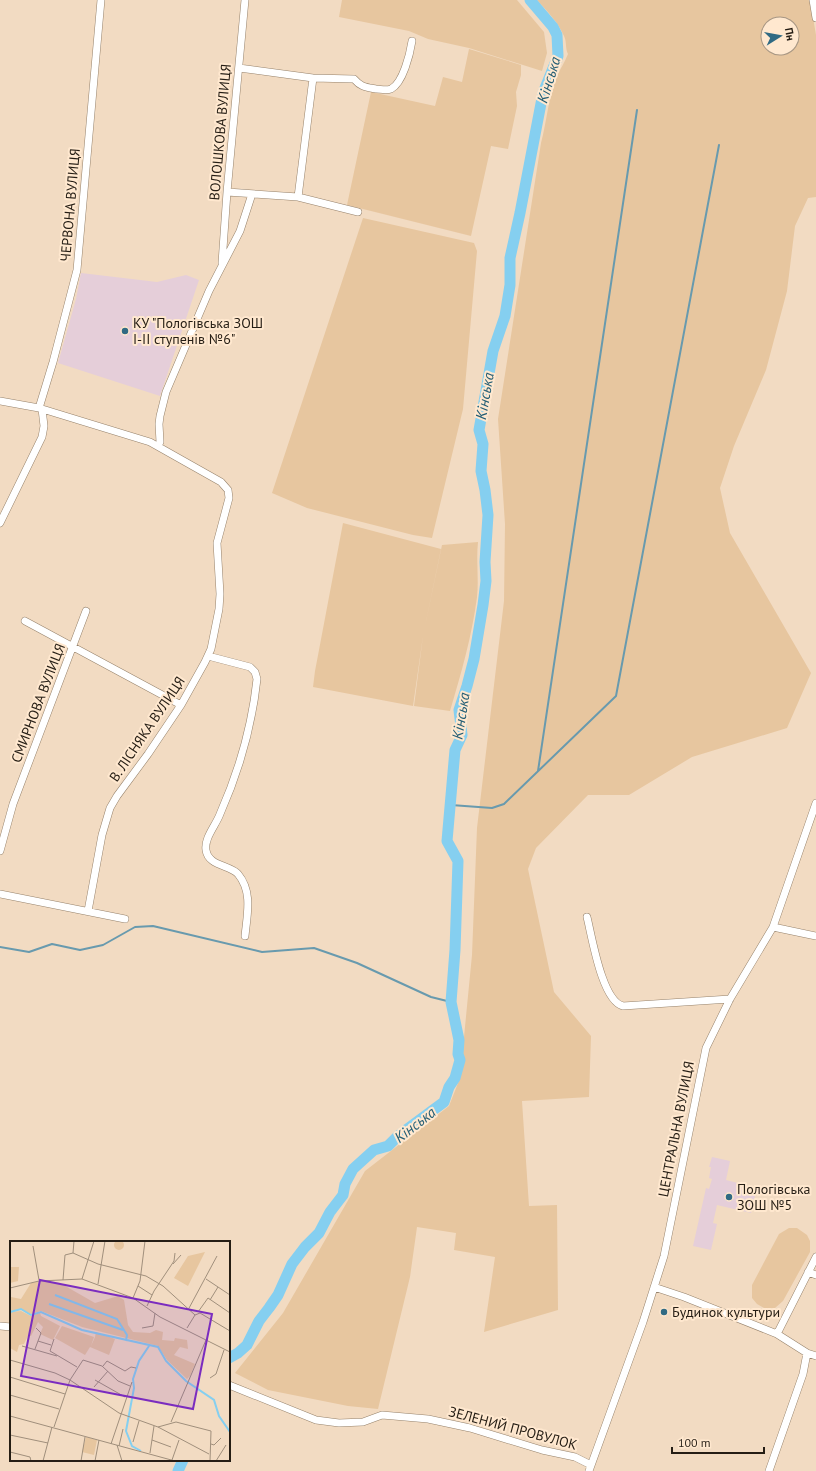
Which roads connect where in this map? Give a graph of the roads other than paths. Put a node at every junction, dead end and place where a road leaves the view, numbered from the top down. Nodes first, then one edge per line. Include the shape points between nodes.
1 (101, 0) edge
2 (245, 0) edge
3 (813, 0) edge
4 (816, 18) edge
5 (412, 42) dead end
6 (239, 68) junction
7 (313, 78) junction
8 (227, 192) junction
9 (252, 194) junction
10 (298, 197) junction
11 (358, 212) dead end
12 (222, 266) junction
13 (0, 401) edge
14 (40, 408) junction
15 (158, 446) junction
16 (0, 523) edge
17 (86, 611) dead end
18 (24, 621) dead end
19 (73, 647) junction
20 (208, 656) junction
21 (182, 705) junction
22 (816, 803) edge
23 (0, 851) edge
24 (0, 894) edge
25 (88, 911) junction
26 (587, 917) dead end
27 (125, 919) dead end
28 (773, 927) junction
29 (245, 936) dead end
30 (816, 936) edge
31 (730, 999) junction
32 (816, 1257) edge
33 (808, 1272) junction
34 (816, 1275) edge
35 (654, 1287) junction
36 (0, 1326) edge
37 (10, 1327) edge
38 (777, 1334) junction
39 (807, 1353) junction
40 (816, 1356) edge
41 (230, 1386) edge
42 (590, 1468) edge
43 (769, 1471) edge

1 - 14 street, ЧЕРВОНА ВУЛИЦЯ via 77,270
2 - 6 street, ВОЛОШКОВА ВУЛИЦЯ
3 - 4 street
5 - 7 street via 408,62 391,89 366,87 354,79
6 - 7 street
6 - 8 street, ВОЛОШКОВА ВУЛИЦЯ
7 - 10 street
8 - 9 street
8 - 12 street, ВОЛОШКОВА ВУЛИЦЯ
9 - 10 street
9 - 12 street, ВОЛОШКОВА ВУЛИЦЯ via 240,231
10 - 11 street
12 - 15 street, ВОЛОШКОВА ВУЛИЦЯ via 166,392 159,424
13 - 14 street
14 - 15 street
14 - 16 street, ЧЕРВОНА ВУЛИЦЯ via 44,426 42,437
15 - 20 street, В. ЛІСНЯКА ВУЛИЦЯ via 221,482 228,490 229,498 216,543 220,609
17 - 19 street, СМИРНОВА ВУЛИЦЯ
18 - 19 street
19 - 21 street
19 - 23 street, СМИРНОВА ВУЛИЦЯ via 13,804
20 - 21 street, В. ЛІСНЯКА ВУЛИЦЯ
20 - 29 street via 250,667 257,679 250,724 237,771 206,843 208,857 237,873 242,881 249,903
21 - 25 street, В. ЛІСНЯКА ВУЛИЦЯ via 110,808 102,835
22 - 28 street, ЦЕНТРАЛЬНА ВУЛИЦЯ
24 - 25 street
25 - 27 street
26 - 31 street via 606,988 618,1005
28 - 30 street
28 - 31 street, ЦЕНТРАЛЬНА ВУЛИЦЯ
31 - 35 street, ЦЕНТРАЛЬНА ВУЛИЦЯ via 706,1048 664,1256
32 - 33 street
33 - 34 street
33 - 38 street
35 - 38 street
35 - 42 street, ЦЕНТРАЛЬНА ВУЛИЦЯ
36 - 37 street
38 - 39 street
39 - 40 street
39 - 43 street via 803,1374
41 - 42 street, ЗЕЛЕНИЙ ПРОВУЛОК via 316,1420 339,1423 363,1422 382,1415 428,1419 575,1457

